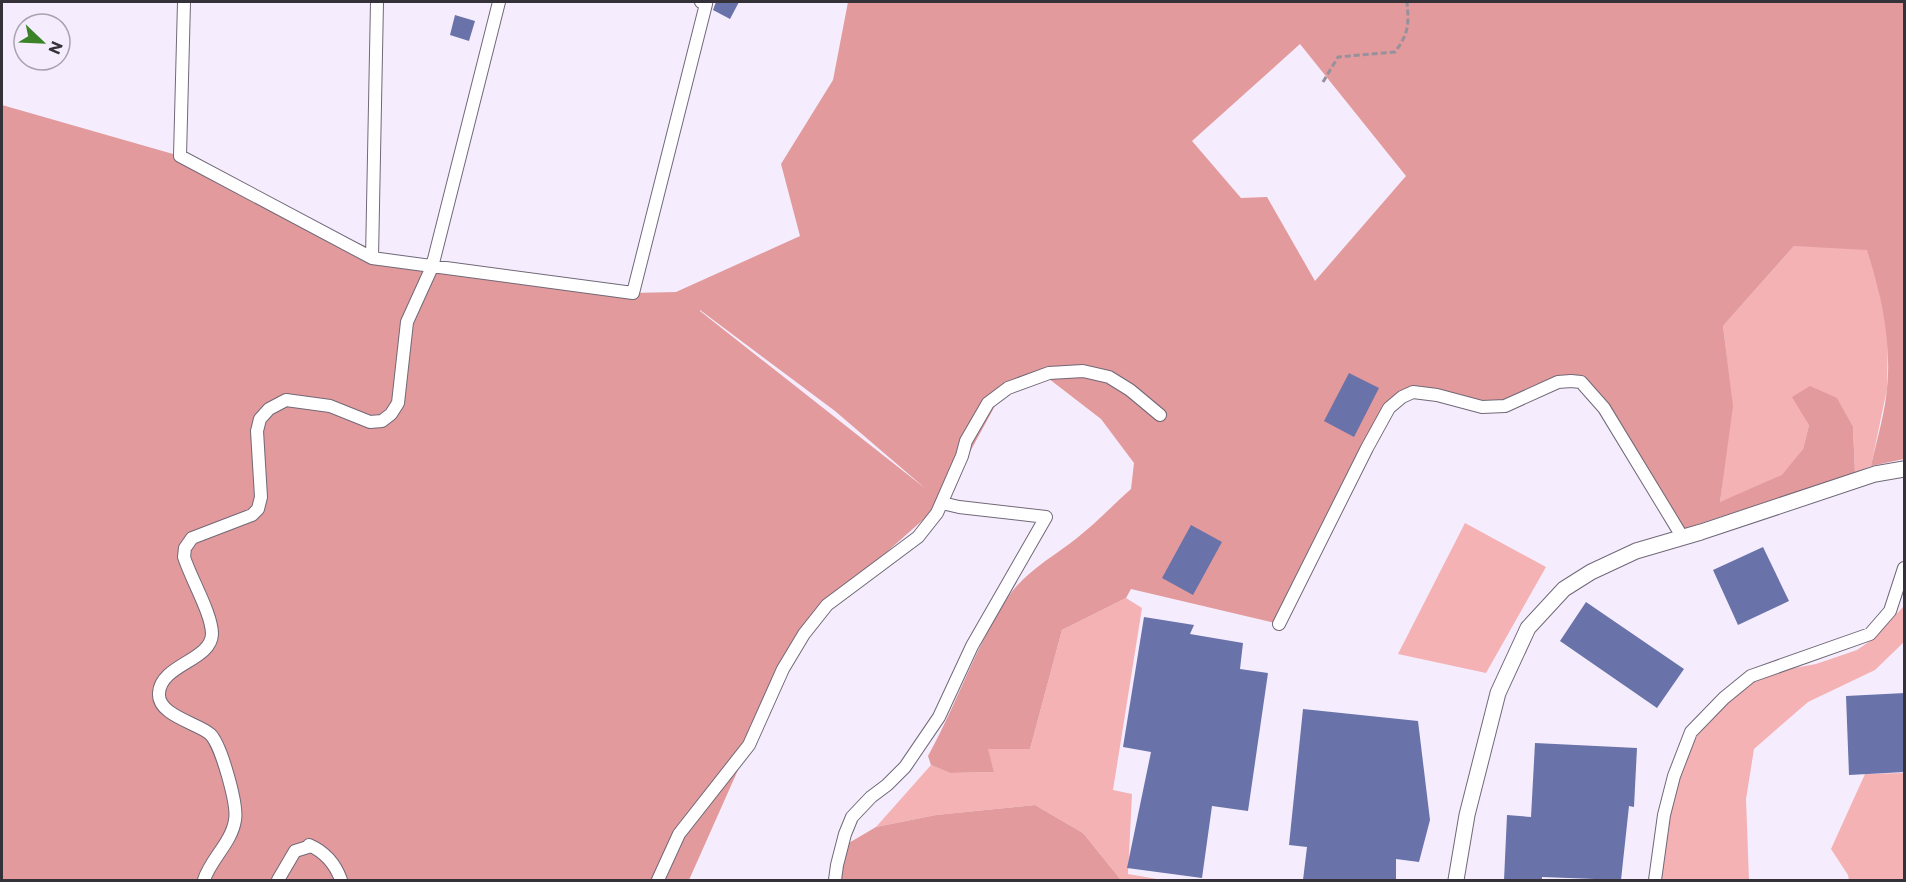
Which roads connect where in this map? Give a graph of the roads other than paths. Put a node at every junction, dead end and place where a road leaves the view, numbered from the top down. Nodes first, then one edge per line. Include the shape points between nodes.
1 (184, 2) edge
2 (376, 2) edge
3 (499, 2) edge
4 (701, 2) edge
5 (372, 258) junction
6 (432, 267) junction
7 (1160, 415) dead end
8 (1905, 469) edge
9 (942, 503) junction
10 (1683, 538) junction
11 (1905, 568) edge
12 (1279, 624) dead end
13 (204, 880) edge
14 (278, 880) edge
15 (341, 880) edge
16 (658, 880) edge
17 (835, 880) edge
18 (1456, 880) edge
19 (1655, 880) edge

1 - 5 street via 180,156
2 - 5 street
3 - 6 street
4 - 6 street via 706,4 633,293
5 - 6 street
6 - 13 street via 407,322 401,389 391,414 382,421 370,422 330,406 286,400 276,404 260,419 257,431 261,497 258,509 252,515 192,538 185,548 184,557 212,636 202,652 168,675 159,693 166,710 211,735 227,770 235,821
7 - 9 street via 1109,377 1083,371 1049,373 1008,388 988,403 974,424
8 - 10 street via 1875,474
9 - 16 street via 918,537 827,605 804,634 783,669 749,745 679,834
9 - 17 street via 1046,517 972,646 939,717 905,766 852,817
10 - 12 street via 1604,408 1581,382 1558,382 1505,406 1482,406 1413,392 1389,408
10 - 18 street via 1636,550 1591,572 1564,589 1528,628 1498,693 1467,815
11 - 19 street via 1890,611 1870,634 1751,676 1691,732 1664,815
14 - 15 street via 295,851 309,845 321,850

